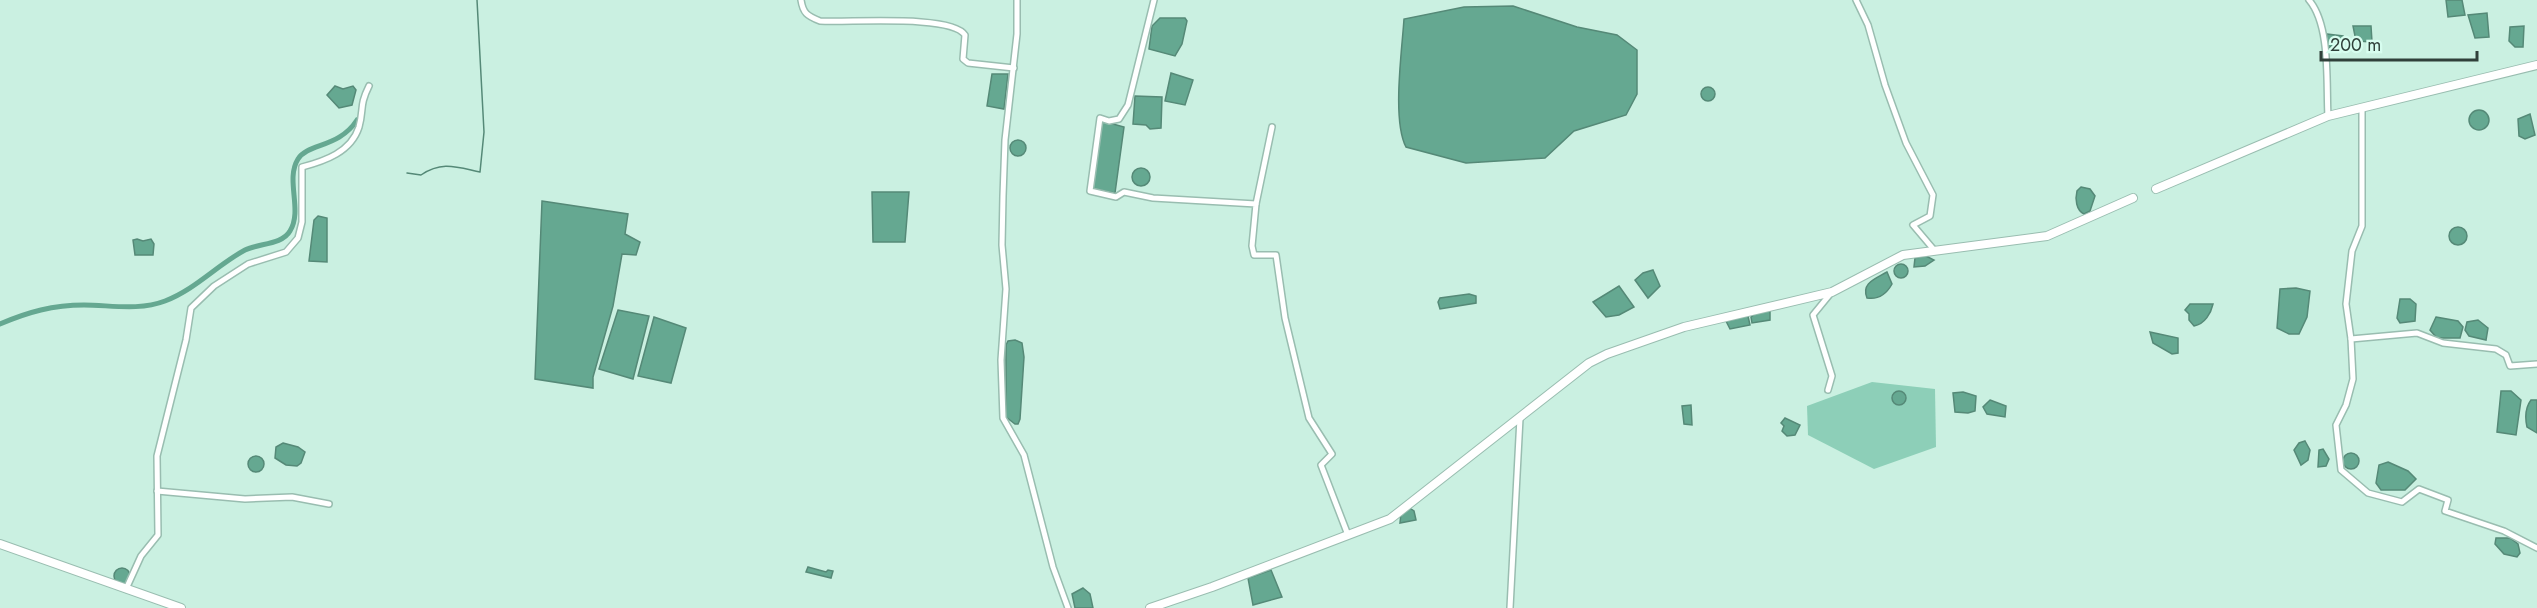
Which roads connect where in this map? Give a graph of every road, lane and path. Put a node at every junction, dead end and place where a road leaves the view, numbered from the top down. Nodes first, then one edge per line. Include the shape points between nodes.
1 (801, 0) edge
2 (1017, 0) edge
3 (1154, 0) edge
4 (1856, 0) edge
5 (2309, 0) edge
6 (2537, 65) edge
7 (1014, 68) junction
8 (369, 86) dead end
9 (2362, 108) junction
10 (2328, 116) junction
11 (1272, 126) dead end
12 (2156, 189) dead end
13 (2133, 198) dead end
14 (1256, 204) junction
15 (1935, 251) junction
16 (1832, 292) junction
17 (2351, 339) junction
18 (2537, 364) edge
19 (1828, 390) dead end
20 (1520, 418) junction
21 (157, 491) junction
22 (329, 504) dead end
23 (1348, 535) junction
24 (0, 544) edge
25 (2537, 548) edge
26 (126, 589) junction
27 (1171, 604) edge
28 (181, 608) edge
29 (1068, 608) edge
30 (1150, 608) edge
31 (1510, 608) edge

1 - 7 street via 808,17 820,21 916,20 955,28 965,35 963,59 968,63
2 - 7 street
3 - 14 street via 1128,105 1119,119 1100,118 1090,191 1116,197 1124,192 1153,198
4 - 15 street via 1868,25 1906,143 1933,195 1930,216 1913,225
5 - 10 street via 2323,34
6 - 9 main road
7 - 29 street via 1003,196 1004,418 1024,454 1053,567
8 - 21 street via 361,102 358,130 344,149 324,162 302,167 302,222 298,238 286,252 248,264 214,286 191,308 157,456
9 - 10 main road
9 - 17 street via 2362,226 2352,251 2346,304
10 - 12 main road
11 - 14 street
13 - 15 main road via 2047,236
14 - 23 street via 1254,255 1276,255 1309,418 1332,454 1321,465
15 - 16 main road via 1903,255
16 - 19 street via 1813,315 1836,376
16 - 20 main road via 1684,327 1607,354 1589,363
17 - 18 street via 2417,333 2443,343 2496,349 2506,355 2510,366
17 - 25 street via 2353,379 2336,424 2341,470 2368,493 2402,502 2418,489 2448,500 2445,511 2504,531
20 - 23 main road via 1390,519
20 - 31 street
21 - 22 street via 244,499 292,497
21 - 26 street via 158,535 141,556
23 - 27 main road
24 - 26 main road
26 - 28 main road
27 - 30 main road

